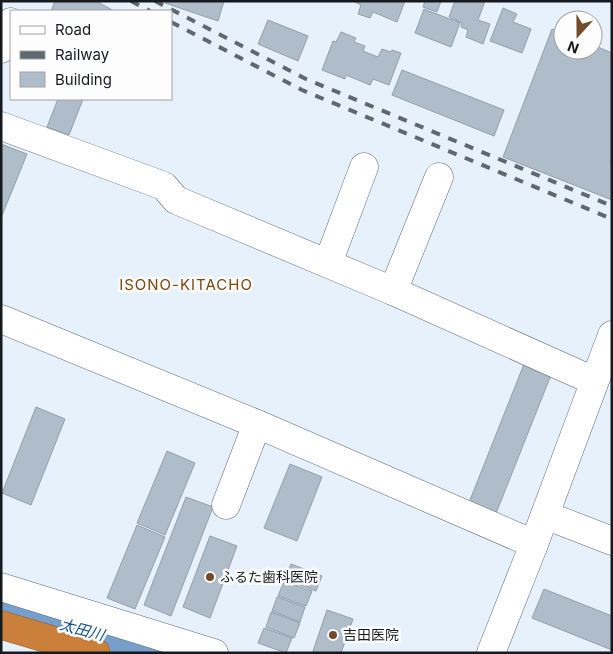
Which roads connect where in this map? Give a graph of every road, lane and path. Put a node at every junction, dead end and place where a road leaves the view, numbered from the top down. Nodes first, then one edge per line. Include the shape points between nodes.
1 (10, 25) edge
2 (1, 49) edge
3 (1, 126) edge
4 (364, 167) dead end
5 (439, 177) dead end
6 (328, 263) junction
7 (393, 291) junction
8 (1, 319) edge
9 (612, 334) edge
10 (594, 382) junction
11 (257, 424) junction
12 (226, 504) dead end
13 (545, 515) junction
14 (612, 541) edge
15 (534, 544) junction
16 (1, 587) edge
17 (1, 624) edge
18 (82, 651) edge
19 (196, 651) edge
20 (491, 653) edge

1 - 2 street
3 - 6 street via 164,186 176,200
4 - 6 street
5 - 7 street
6 - 7 street
7 - 10 street
8 - 11 street
9 - 10 street
10 - 13 street
11 - 12 street
11 - 15 street
13 - 14 street
13 - 15 street
15 - 20 street
16 - 19 street
17 - 18 highway

